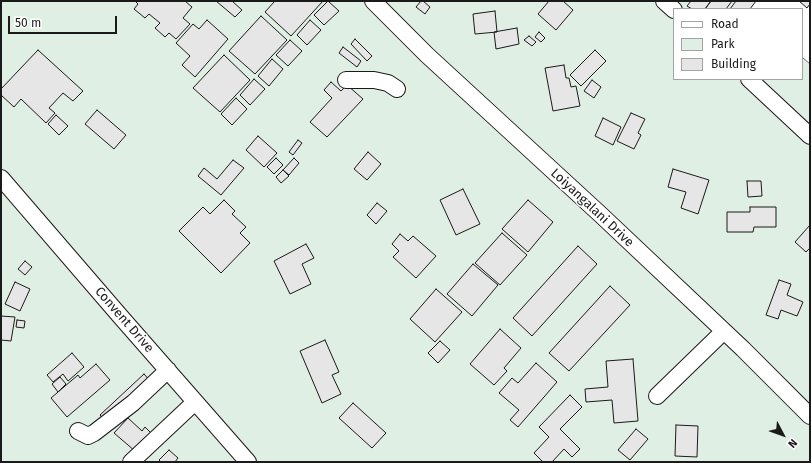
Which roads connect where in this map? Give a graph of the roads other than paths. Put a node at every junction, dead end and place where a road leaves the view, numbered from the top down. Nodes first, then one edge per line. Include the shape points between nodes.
1 (373, 1) edge
2 (664, 1) edge
3 (673, 9) edge
4 (346, 80) dead end
5 (750, 80) edge
6 (397, 89) dead end
7 (810, 136) edge
8 (1, 178) edge
9 (724, 331) junction
10 (168, 370) junction
11 (656, 396) dead end
12 (195, 402) junction
13 (810, 416) edge
14 (78, 431) dead end
15 (131, 462) edge
16 (248, 462) edge

1 - 9 street, Loiyangalani Drive via 427,55
2 - 3 street
4 - 6 street via 374,80 388,83
5 - 7 street
8 - 10 street, Convent Drive
9 - 11 street
9 - 13 street, Loiyangalani Drive
10 - 12 street, Convent Drive
10 - 14 street via 133,403 94,434 88,436
12 - 15 street
12 - 16 street, Convent Drive

